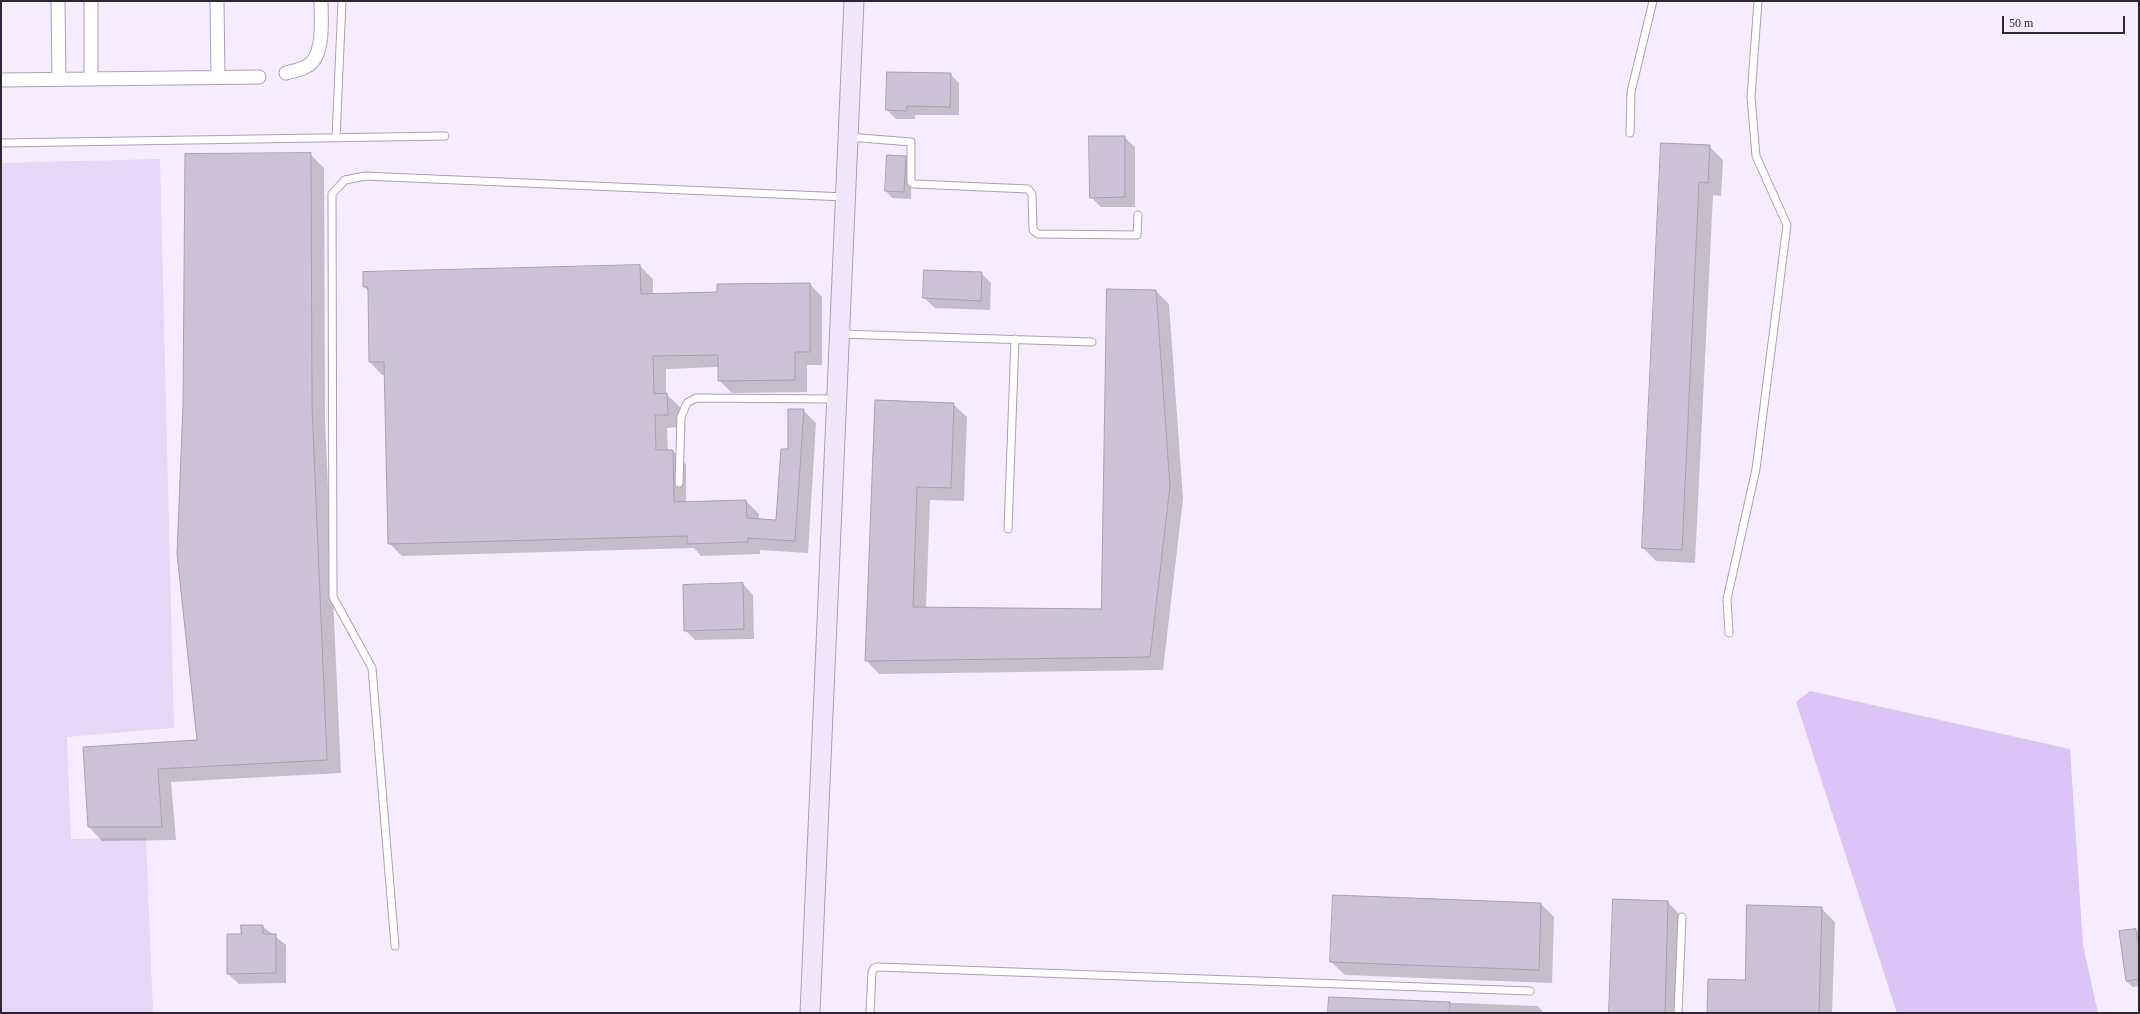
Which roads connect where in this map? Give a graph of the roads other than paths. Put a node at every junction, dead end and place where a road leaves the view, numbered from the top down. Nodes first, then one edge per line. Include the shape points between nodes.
1 (58, 1) edge
2 (91, 1) edge
3 (217, 1) edge
4 (322, 1) edge
5 (342, 1) edge
6 (854, 1) edge
7 (1653, 1) edge
8 (1758, 1) edge
9 (286, 73) dead end
10 (218, 77) junction
11 (259, 77) dead end
12 (91, 78) junction
13 (59, 79) junction
14 (2, 80) edge
15 (1630, 133) dead end
16 (445, 136) dead end
17 (848, 137) junction
18 (336, 138) junction
19 (1, 143) edge
20 (845, 197) junction
21 (1138, 215) dead end
22 (840, 334) junction
23 (1015, 339) junction
24 (1092, 342) dead end
25 (837, 399) junction
26 (679, 483) dead end
27 (1008, 529) dead end
28 (1729, 633) dead end
29 (1682, 917) dead end
30 (395, 946) dead end
31 (1530, 991) dead end
32 (810, 1013) edge
33 (870, 1013) edge
34 (1678, 1013) edge

1 - 13 street
2 - 12 street
3 - 10 street
4 - 9 street via 319,51 308,66
5 - 18 lane
6 - 17 street
7 - 15 lane via 1631,92
8 - 28 lane via 1752,97 1756,156 1788,225 1756,469 1727,599
10 - 11 street
10 - 12 street
12 - 13 street
13 - 14 street
16 - 18 lane
17 - 20 street
17 - 21 lane via 910,142 911,182 914,184 1028,189 1032,194 1033,230 1038,234 1137,235
18 - 19 lane
20 - 22 street
20 - 30 lane via 365,176 345,180 332,194 333,597 372,668
22 - 23 lane
22 - 25 street
23 - 24 lane
23 - 27 lane
25 - 26 lane via 696,398 687,403 681,417
25 - 32 street
29 - 34 lane
31 - 33 lane via 878,967 872,972

